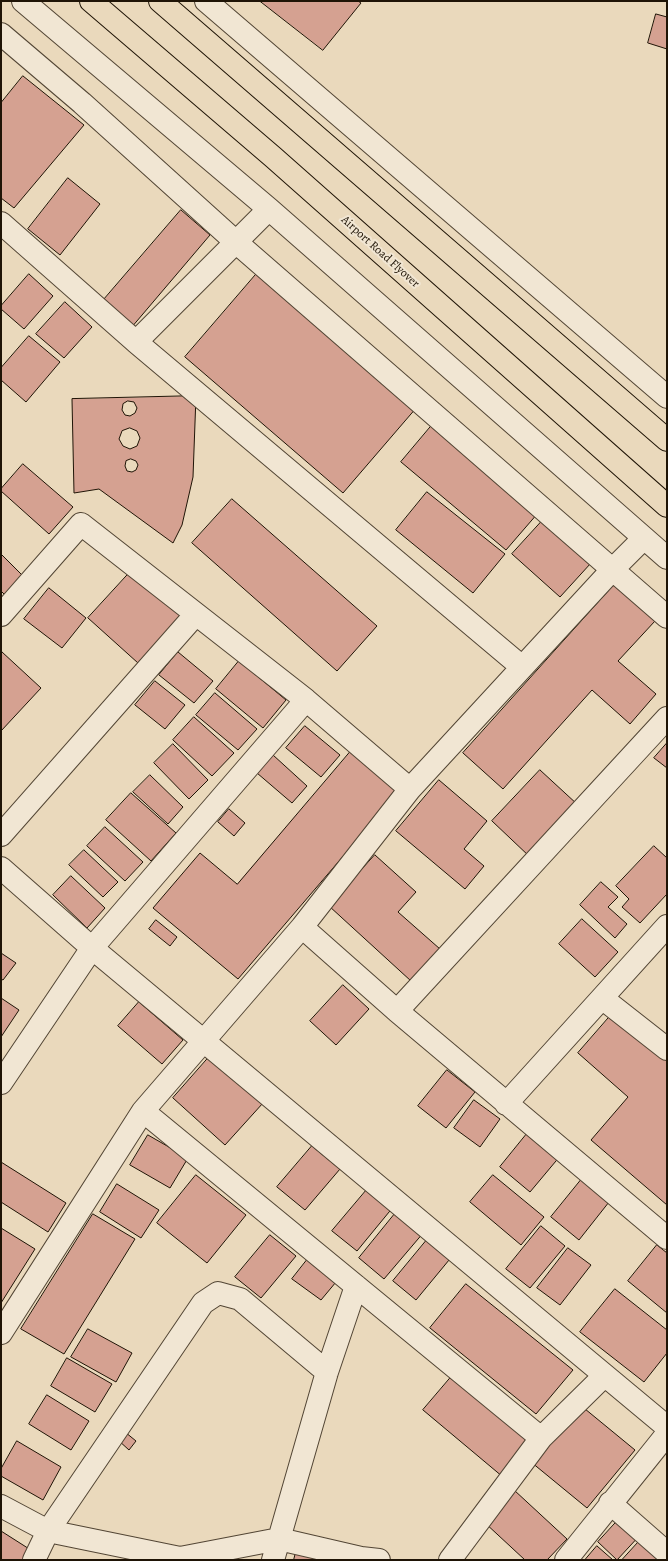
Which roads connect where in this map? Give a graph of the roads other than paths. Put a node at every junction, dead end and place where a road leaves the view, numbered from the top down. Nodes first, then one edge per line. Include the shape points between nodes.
1 (23, 1) edge
2 (91, 1) edge
3 (160, 1) edge
4 (206, 1) edge
5 (1, 34) edge
6 (269, 210) junction
7 (1, 223) edge
8 (236, 243) junction
9 (136, 342) junction
10 (667, 397) edge
11 (667, 440) edge
12 (667, 506) edge
13 (644, 538) junction
14 (667, 558) edge
15 (612, 570) junction
16 (196, 614) junction
17 (1, 615) edge
18 (667, 617) edge
19 (522, 667) junction
20 (306, 700) junction
21 (667, 718) edge
22 (410, 789) junction
23 (1, 835) edge
24 (1, 868) edge
25 (667, 926) edge
26 (302, 927) junction
27 (92, 948) junction
28 (602, 998) junction
29 (397, 1011) junction
30 (202, 1041) junction
31 (667, 1049) edge
32 (1, 1083) edge
33 (506, 1104) junction
34 (143, 1111) junction
35 (667, 1238) edge
36 (356, 1286) junction
37 (1, 1333) edge
38 (327, 1372) junction
39 (604, 1376) junction
40 (667, 1427) edge
41 (667, 1434) edge
42 (541, 1438) junction
43 (610, 1503) junction
44 (1, 1506) edge
45 (48, 1531) junction
46 (279, 1539) junction
47 (667, 1553) edge
48 (180, 1559) edge
49 (367, 1559) edge
50 (34, 1560) edge
51 (273, 1560) edge
52 (450, 1560) edge
53 (566, 1560) edge

1 - 6 street
2 - 12 main road, Airport Road Flyover via 274,157
3 - 11 main road
4 - 10 street
5 - 8 street via 82,103
6 - 8 street
6 - 13 street
7 - 9 street
8 - 9 street
8 - 15 street
9 - 19 street
13 - 14 street
13 - 15 street
15 - 18 street
15 - 19 street
16 - 17 street via 81,524
16 - 20 street
16 - 23 street
19 - 22 street
20 - 22 street
20 - 27 street
21 - 29 street
22 - 26 street
24 - 27 street
25 - 28 street
26 - 29 street
26 - 30 street
27 - 30 street
27 - 32 street
28 - 31 street
28 - 33 street
29 - 33 street
30 - 34 street
30 - 39 street
33 - 35 street
34 - 36 street
34 - 37 street
36 - 38 street
36 - 42 street
38 - 45 street via 240,1299 218,1293 203,1303
38 - 46 street
39 - 40 street
39 - 42 street
41 - 43 street
42 - 52 street
43 - 47 street
43 - 53 street
44 - 45 street
45 - 48 street
45 - 50 street
46 - 48 street
46 - 49 street
46 - 51 street

